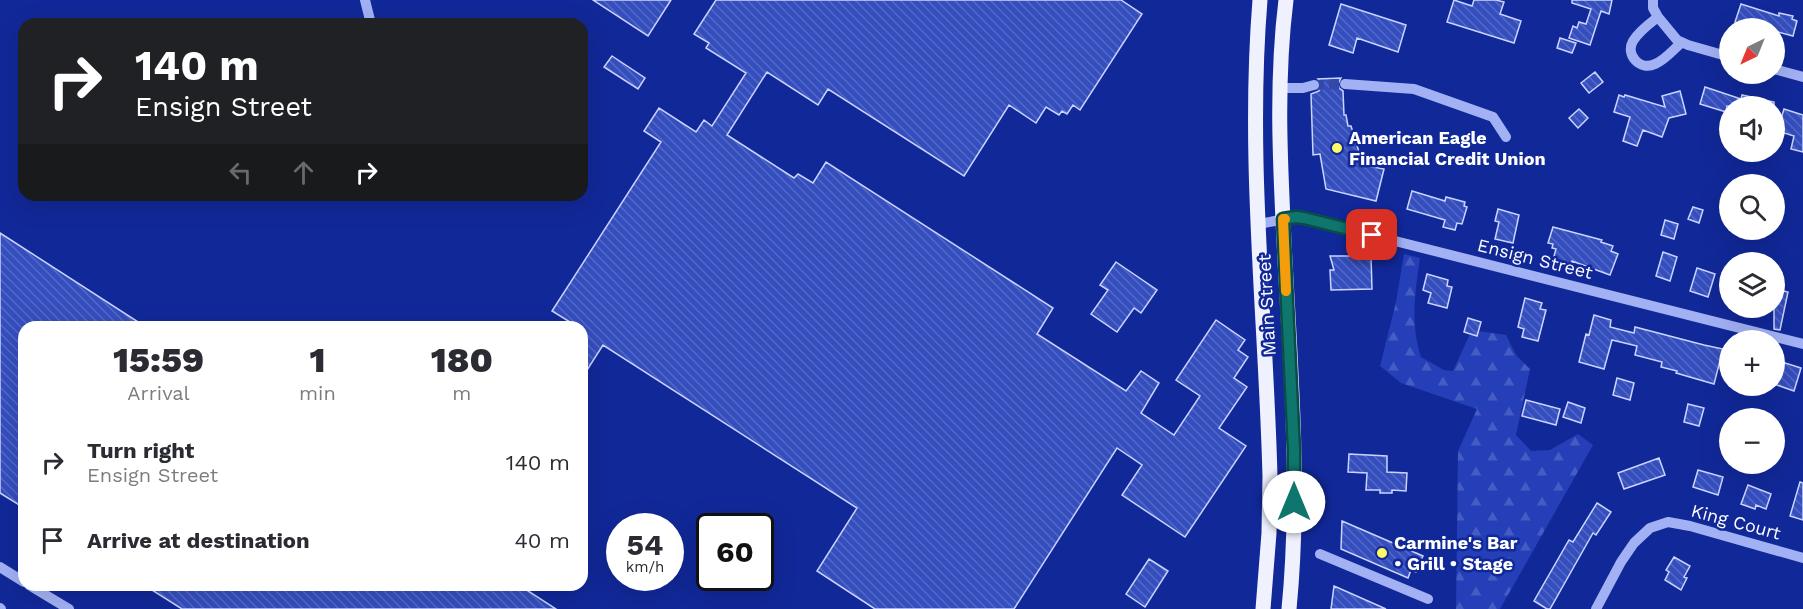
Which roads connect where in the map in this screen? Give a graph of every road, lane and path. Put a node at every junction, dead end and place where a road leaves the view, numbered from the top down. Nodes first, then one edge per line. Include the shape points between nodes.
1 (365, 0) edge
2 (1260, 0) edge
3 (1286, 0) edge
4 (1653, 0) edge
5 (1658, 17) junction
6 (370, 18) edge
7 (1257, 43) junction
8 (1681, 43) junction
9 (1282, 45) junction
10 (1719, 54) edge
11 (1785, 72) edge
12 (1803, 77) edge
13 (1345, 84) tunnel mouth
14 (1314, 85) tunnel mouth
15 (1280, 88) junction
16 (1506, 137) dead end
17 (1283, 219) junction
18 (1258, 224) junction
19 (1803, 344) edge
20 (1320, 554) dead end
21 (1803, 558) edge
22 (0, 567) edge
23 (18, 578) edge
24 (39, 591) edge
25 (1428, 599) dead end
26 (69, 609) edge
27 (1263, 609) edge
28 (1289, 609) edge
29 (1596, 609) edge

1 - 6 street
2 - 7 main road, Main Street
3 - 9 main road, Main Street
4 - 5 street
5 - 8 street
5 - 8 street via 1633,42 1634,60 1652,65
7 - 9 main road
7 - 18 main road, Main Street
8 - 10 street
9 - 15 main road, Main Street
11 - 12 street
13 - 16 street via 1414,90 1493,117
14 - 15 street
15 - 17 main road, Main Street
17 - 18 street, Ensign Street
17 - 19 street, Ensign Street via 1304,218
17 - 28 main road, Main Street via 1295,494
18 - 27 main road, Main Street via 1270,477
20 - 25 street
21 - 29 street, King Court via 1668,522 1650,528 1634,543
22 - 23 street
24 - 26 street

